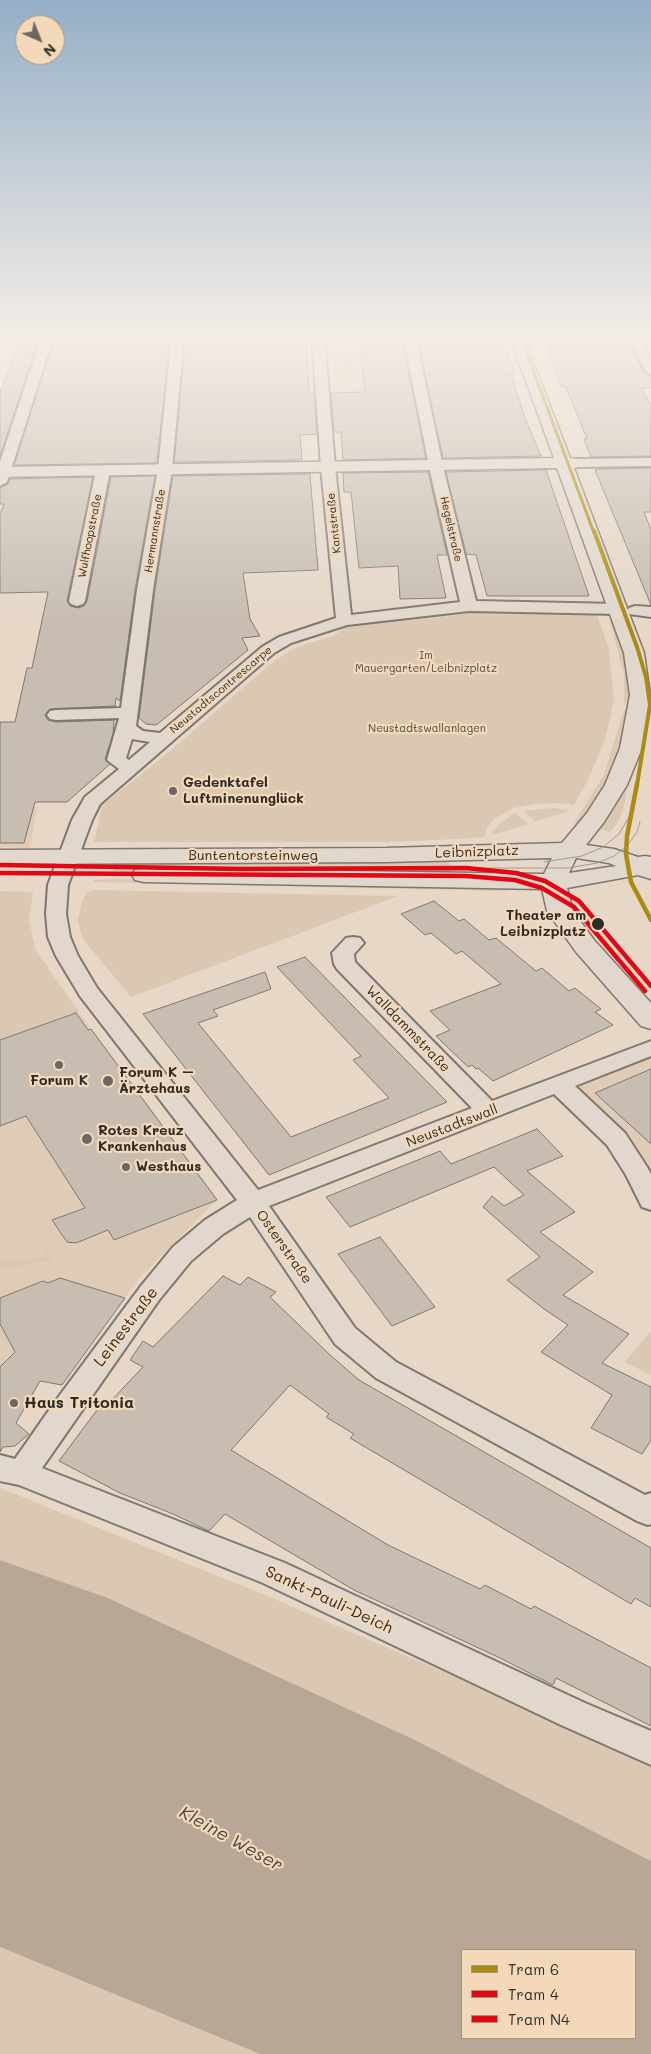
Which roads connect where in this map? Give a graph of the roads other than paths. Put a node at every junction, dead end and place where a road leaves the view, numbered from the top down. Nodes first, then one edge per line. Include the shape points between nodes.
1 (16, 431) edge
2 (169, 431) edge
3 (325, 431) edge
4 (429, 431) edge
5 (557, 431) edge
6 (560, 431) edge
7 (651, 462) edge
8 (571, 463) junction
9 (436, 465) junction
10 (328, 467) junction
11 (165, 469) junction
12 (103, 470) junction
13 (1, 475) edge
14 (77, 601) dead end
15 (469, 606) junction
16 (635, 611) edge
17 (344, 621) junction
18 (651, 655) edge
19 (56, 715) dead end
20 (128, 720) junction
21 (162, 739) junction
22 (128, 768) junction
23 (569, 850) junction
24 (0, 857) edge
25 (66, 864) junction
26 (647, 866) edge
27 (388, 867) junction
28 (0, 872) edge
29 (554, 881) junction
30 (354, 943) dead end
31 (651, 1020) edge
32 (651, 1048) edge
33 (559, 1084) junction
34 (489, 1112) junction
35 (651, 1201) edge
36 (252, 1202) junction
37 (11, 1470) edge
38 (649, 1509) edge
39 (651, 1748) edge

1 - 13 street
2 - 11 street, Hermannstraße
3 - 10 street, Kantstraße
4 - 9 street, Hegelstraße
5 - 8 main road
6 - 8 main road
7 - 8 street
8 - 9 main road
8 - 16 main road
9 - 10 main road
9 - 15 street, Hegelstraße
10 - 11 main road
10 - 17 street, Kantstraße
11 - 12 main road
11 - 20 street, Hermannstraße
12 - 13 main road
12 - 14 street, Wulfhoopstraße
15 - 16 street, Neustadtscontrescarpe
15 - 17 street, Neustadtscontrescarpe
16 - 18 main road
16 - 23 main road via 634,652 640,696 631,748 616,785 596,818
17 - 21 street, Neustadtscontrescarpe via 285,640 268,650
19 - 20 street
20 - 21 street via 138,735
20 - 22 street, Hermannstraße via 116,760
21 - 22 street, Neustadtscontrescarpe
22 - 25 street, Neustadtscontrescarpe via 92,801
23 - 26 main road, Leibnizplatz via 614,856
23 - 27 main road, Leibnizplatz
23 - 29 main road
24 - 25 main road, Buntentorsteinweg
25 - 27 main road, Buntentorsteinweg
25 - 28 main road, Buntentorsteinweg
25 - 36 street, Osterstraße via 56,895 56,914 59,937 72,966
26 - 29 main road, Leibnizplatz
27 - 29 main road, Leibnizplatz
29 - 31 main road via 560,911 585,946
30 - 34 street, Walldammstraße via 343,953 345,964
32 - 33 street, Neustadtswall
33 - 34 street, Neustadtswall
33 - 35 street via 616,1139
34 - 36 street, Neustadtswall
36 - 37 street, Leinestraße via 214,1227 182,1254
36 - 38 street, Osterstraße via 345,1336 386,1370
37 - 39 street, Sankt-Pauli-Deich via 274,1573

